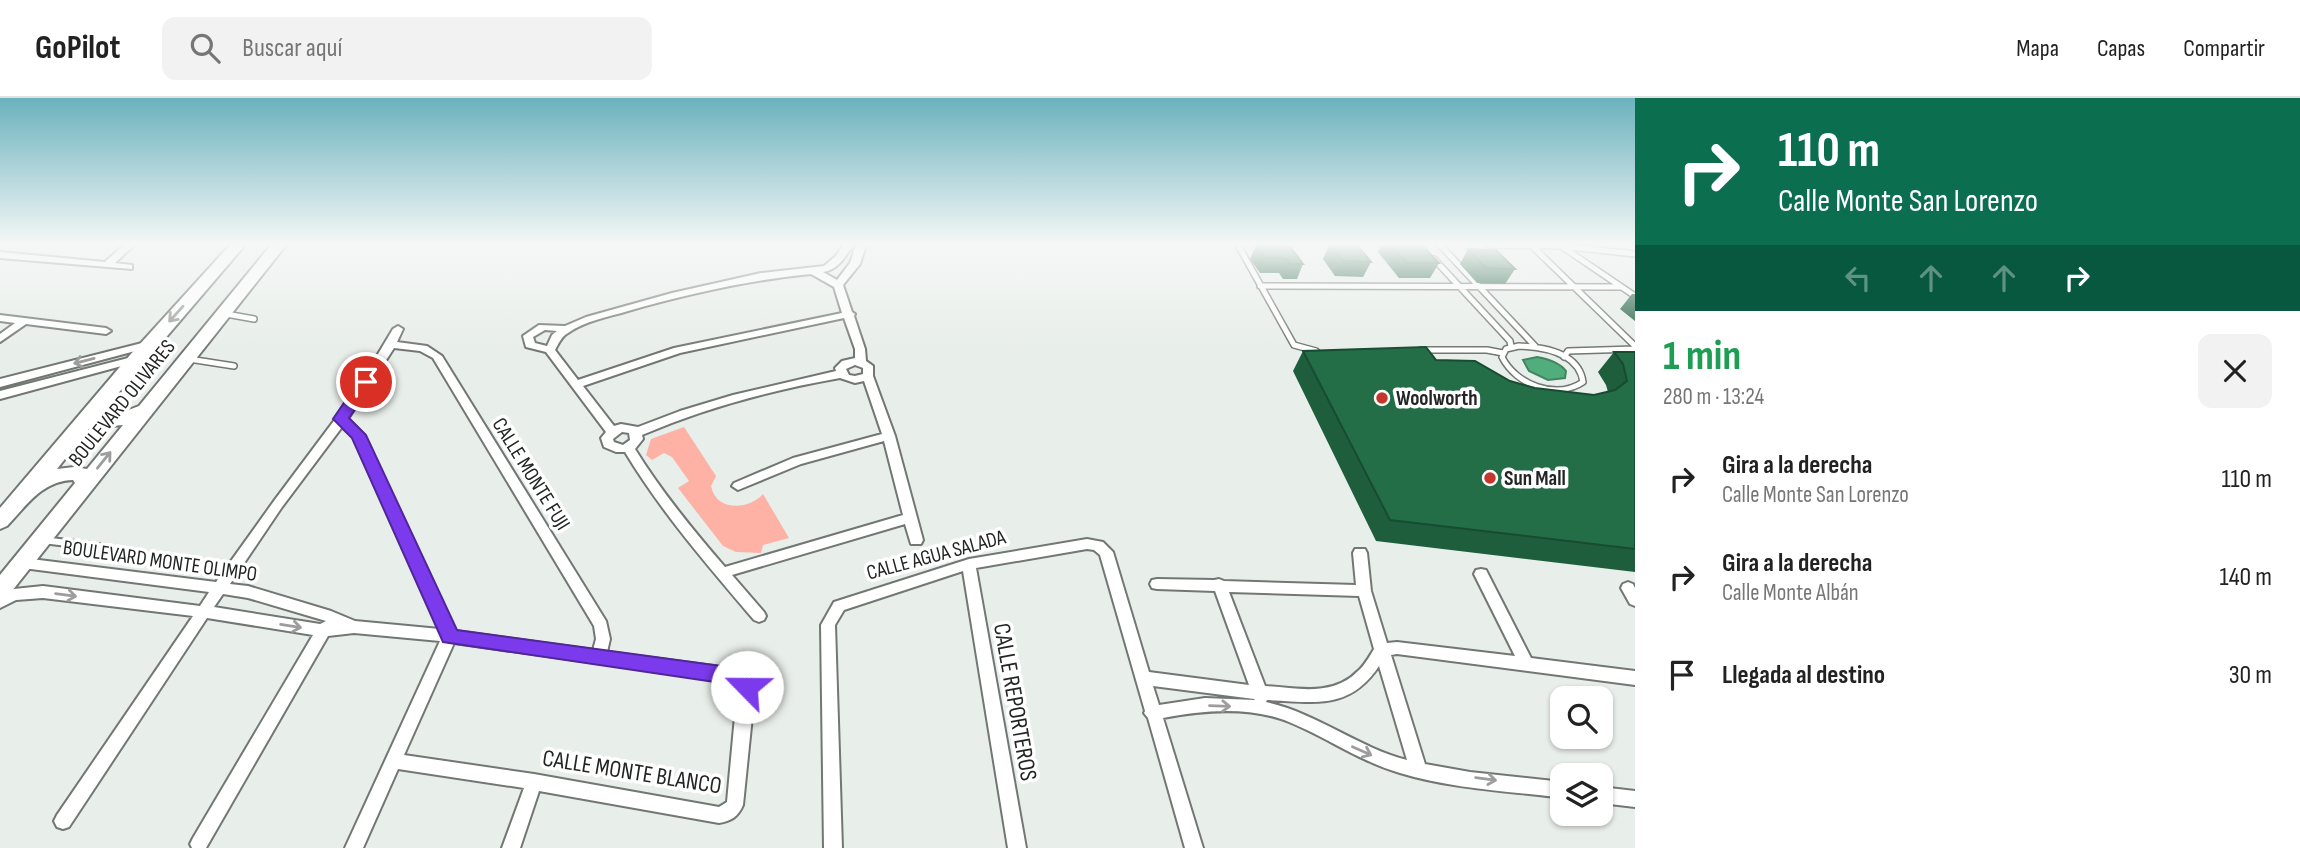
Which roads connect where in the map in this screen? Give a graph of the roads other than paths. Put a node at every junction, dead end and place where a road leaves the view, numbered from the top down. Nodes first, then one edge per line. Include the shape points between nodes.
1 (207, 280) edge
2 (251, 280) edge
3 (747, 280) edge
4 (829, 280) edge
5 (842, 280) edge
6 (1258, 280) edge
7 (1454, 280) edge
8 (1472, 280) edge
9 (1568, 280) edge
10 (1611, 280) edge
11 (838, 285) junction
12 (1261, 286) junction
13 (1459, 286) junction
14 (1477, 286) junction
15 (1576, 287) junction
16 (1621, 287) junction
17 (1635, 296) edge
18 (224, 314) junction
19 (850, 314) junction
20 (0, 318) edge
21 (254, 318) dead end
22 (25, 320) junction
23 (398, 328) dead end
24 (566, 329) junction
25 (106, 331) dead end
26 (0, 339) edge
27 (150, 344) junction
28 (391, 344) junction
29 (1511, 347) junction
30 (1536, 347) junction
31 (1635, 347) edge
32 (550, 349) junction
33 (1410, 350) edge
34 (1322, 351) edge
35 (1503, 353) junction
36 (1564, 357) junction
37 (136, 359) junction
38 (187, 359) junction
39 (861, 362) junction
40 (234, 366) dead end
41 (842, 374) junction
42 (868, 376) junction
43 (0, 383) edge
44 (576, 384) junction
45 (0, 395) edge
46 (146, 410) junction
47 (93, 412) junction
48 (341, 419) junction
49 (612, 432) junction
50 (636, 433) junction
51 (889, 436) junction
52 (628, 447) junction
53 (85, 484) junction
54 (33, 485) junction
55 (738, 486) dead end
56 (909, 518) junction
57 (0, 521) edge
58 (41, 540) junction
59 (915, 540) dead end
60 (107, 548) dead end
61 (1360, 553) dead end
62 (23, 563) junction
63 (969, 564) junction
64 (722, 573) junction
65 (1481, 574) dead end
66 (1157, 584) dead end
67 (1219, 584) junction
68 (0, 590) edge
69 (1364, 591) junction
70 (213, 601) junction
71 (0, 602) edge
72 (759, 616) dead end
73 (327, 624) junction
74 (354, 627) joint
75 (450, 636) junction
76 (1382, 650) junction
77 (598, 657) junction
78 (1526, 664) junction
79 (1143, 678) junction
80 (1635, 678) edge
81 (744, 680) joint
82 (1187, 682) junction
83 (1262, 700) junction
84 (1192, 705) junction
85 (1152, 713) junction
86 (394, 761) junction
87 (1418, 769) junction
88 (534, 782) junction
89 (1550, 788) edge
90 (1613, 796) edge
91 (1635, 799) edge
92 (63, 821) dead end
93 (199, 844) dead end
94 (354, 848) edge
95 (511, 848) edge
96 (833, 848) edge
97 (1017, 848) edge
98 (1194, 848) edge

1 -> 27 street, BOULEVARD OLIVARES
2 - 18 street, BOULEVARD OLIVARES
3 - 24 street via 672,296
4 - 11 street
5 - 11 street
6 - 12 lane
7 - 13 lane
8 - 14 lane
9 - 15 lane
10 - 16 lane
11 - 19 street
12 - 13 lane
12 - 34 lane via 1294,345
13 - 14 lane
13 - 29 lane
14 - 15 lane
14 - 30 lane
15 - 16 lane
15 - 31 lane
16 - 17 lane
18 - 21 lane
18 - 38 street, BOULEVARD OLIVARES
19 - 39 street
19 - 44 street via 691,347
20 - 22 street
22 - 25 street
22 - 26 street
23 - 28 street
24 - 32 street
24 - 32 street via 543,327 528,336 530,345
27 - 37 street, BOULEVARD OLIVARES
27 -> 43 street
28 - 48 street
28 - 77 street, CALLE MONTE FUJI via 423,348 437,356 601,625
29 - 30 lane
29 - 35 lane
30 - 36 lane
31 - 36 lane via 1568,351
32 - 44 street
33 - 35 lane
35 - 36 lane via 1506,367 1519,377 1548,388 1574,389 1583,382 1582,373
37 - 45 street
37 - 47 street, BOULEVARD OLIVARES
38 - 40 lane
38 - 46 street, BOULEVARD OLIVARES
39 - 41 street via 846,363 840,368
39 - 42 street via 870,369
41 - 42 street via 855,380
41 - 50 street via 667,419
42 - 51 street
44 - 49 street
46 - 47 street via 118,420 100,419
53 -> 46 street, BOULEVARD OLIVARES
47 - 54 street, BOULEVARD OLIVARES
48 - 70 street
48 - 75 street via 358,435
49 - 50 street via 626,428
49 - 52 street via 608,444
50 - 52 street via 636,442
51 - 55 street via 797,461
51 - 56 street
52 - 64 street
53 - 54 street via 80,474 70,473
53 - 58 street, BOULEVARD OLIVARES
54 - 57 street, BOULEVARD OLIVARES
56 - 59 street
56 - 64 street
58 - 60 lane
58 - 62 street, BOULEVARD OLIVARES
61 - 69 street
62 - 68 street, BOULEVARD OLIVARES
62 - 70 street, BOULEVARD MONTE OLIMPO
63 - 79 street, CALLE AGUA SALADA via 1087,544 1098,546 1106,552
63 - 96 street, CALLE AGUA SALADA via 839,606 828,625
63 - 97 street, CALLE REPORTEROS
64 - 72 street
65 - 78 street
66 - 67 street
67 - 69 street
67 - 83 street
69 - 76 street
71 -> 70 street via 14,595 43,592
70 -> 73 street
70 - 73 street, BOULEVARD MONTE OLIMPO via 248,592
70 - 92 street
73 - 74 street
73 - 93 street
74 - 75 street
75 - 77 street
75 - 86 street
76 - 78 street
76 - 83 street via 1352,686 1327,696
76 - 87 street
77 - 81 street
78 - 80 street
79 - 82 street
79 - 85 street
81 - 88 street, CALLE MONTE BLANCO via 735,805 728,813
82 - 83 street
82 - 84 street
84 -> 83 street
83 -> 87 street via 1380,759
84 - 85 street
85 - 98 street
86 - 88 street, CALLE MONTE BLANCO
86 - 94 street
87 -> 89 street
88 - 95 street
90 - 91 street

